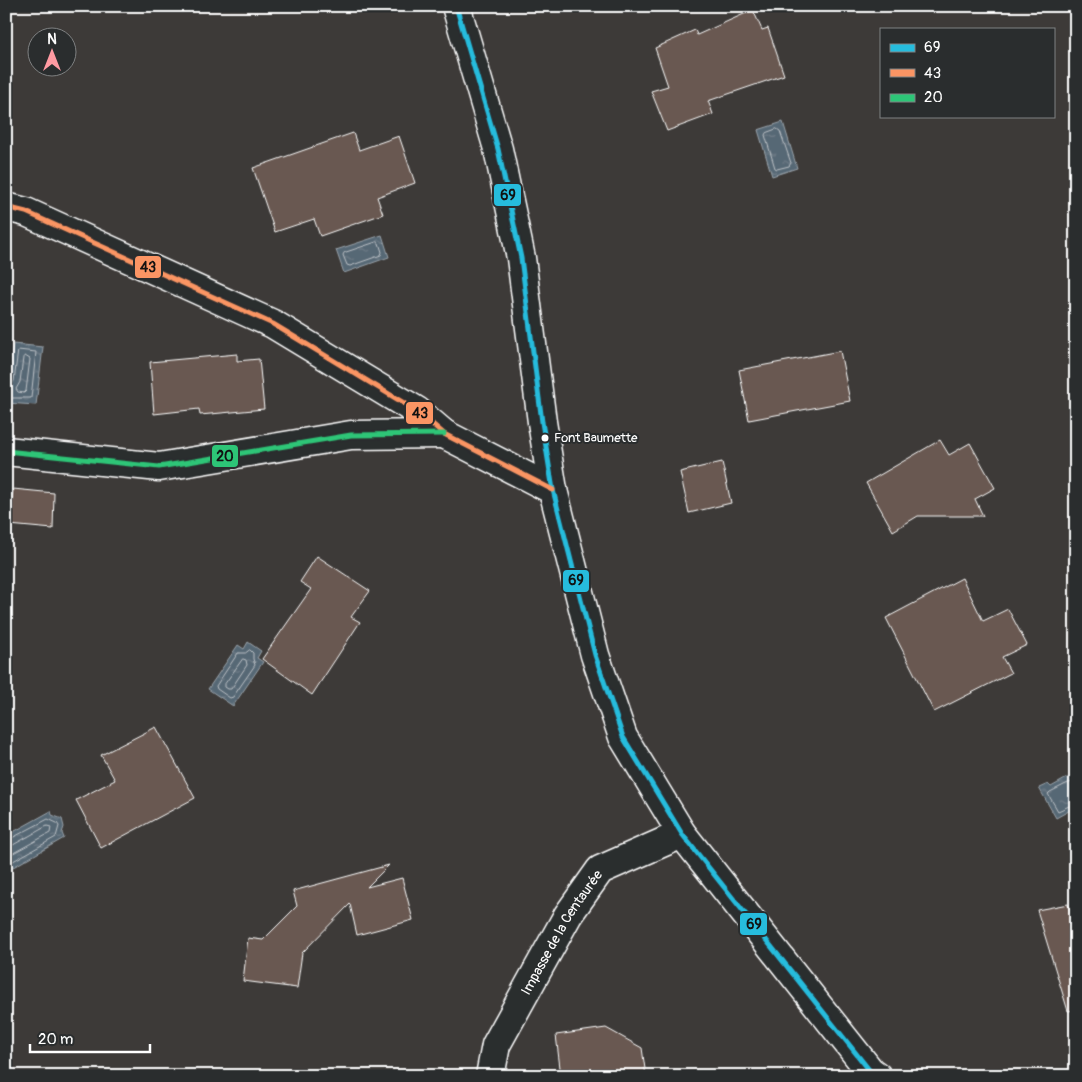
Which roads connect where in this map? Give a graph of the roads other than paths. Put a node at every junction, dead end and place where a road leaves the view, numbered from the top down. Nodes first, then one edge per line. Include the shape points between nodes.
1 (456, 6) edge
2 (6, 206) edge
3 (444, 434) junction
4 (6, 451) edge
5 (554, 490) junction
6 (682, 834) junction
7 (490, 1076) edge
8 (877, 1076) edge

1 - 5 street via 498,149 521,258
2 - 3 street via 26,212 273,324 417,411
3 - 4 street via 351,435 159,467
3 - 5 street
5 - 6 street via 595,655 623,737
6 - 7 street, Impasse de la Centaurée via 600,870 568,915 496,1045
6 - 8 street

